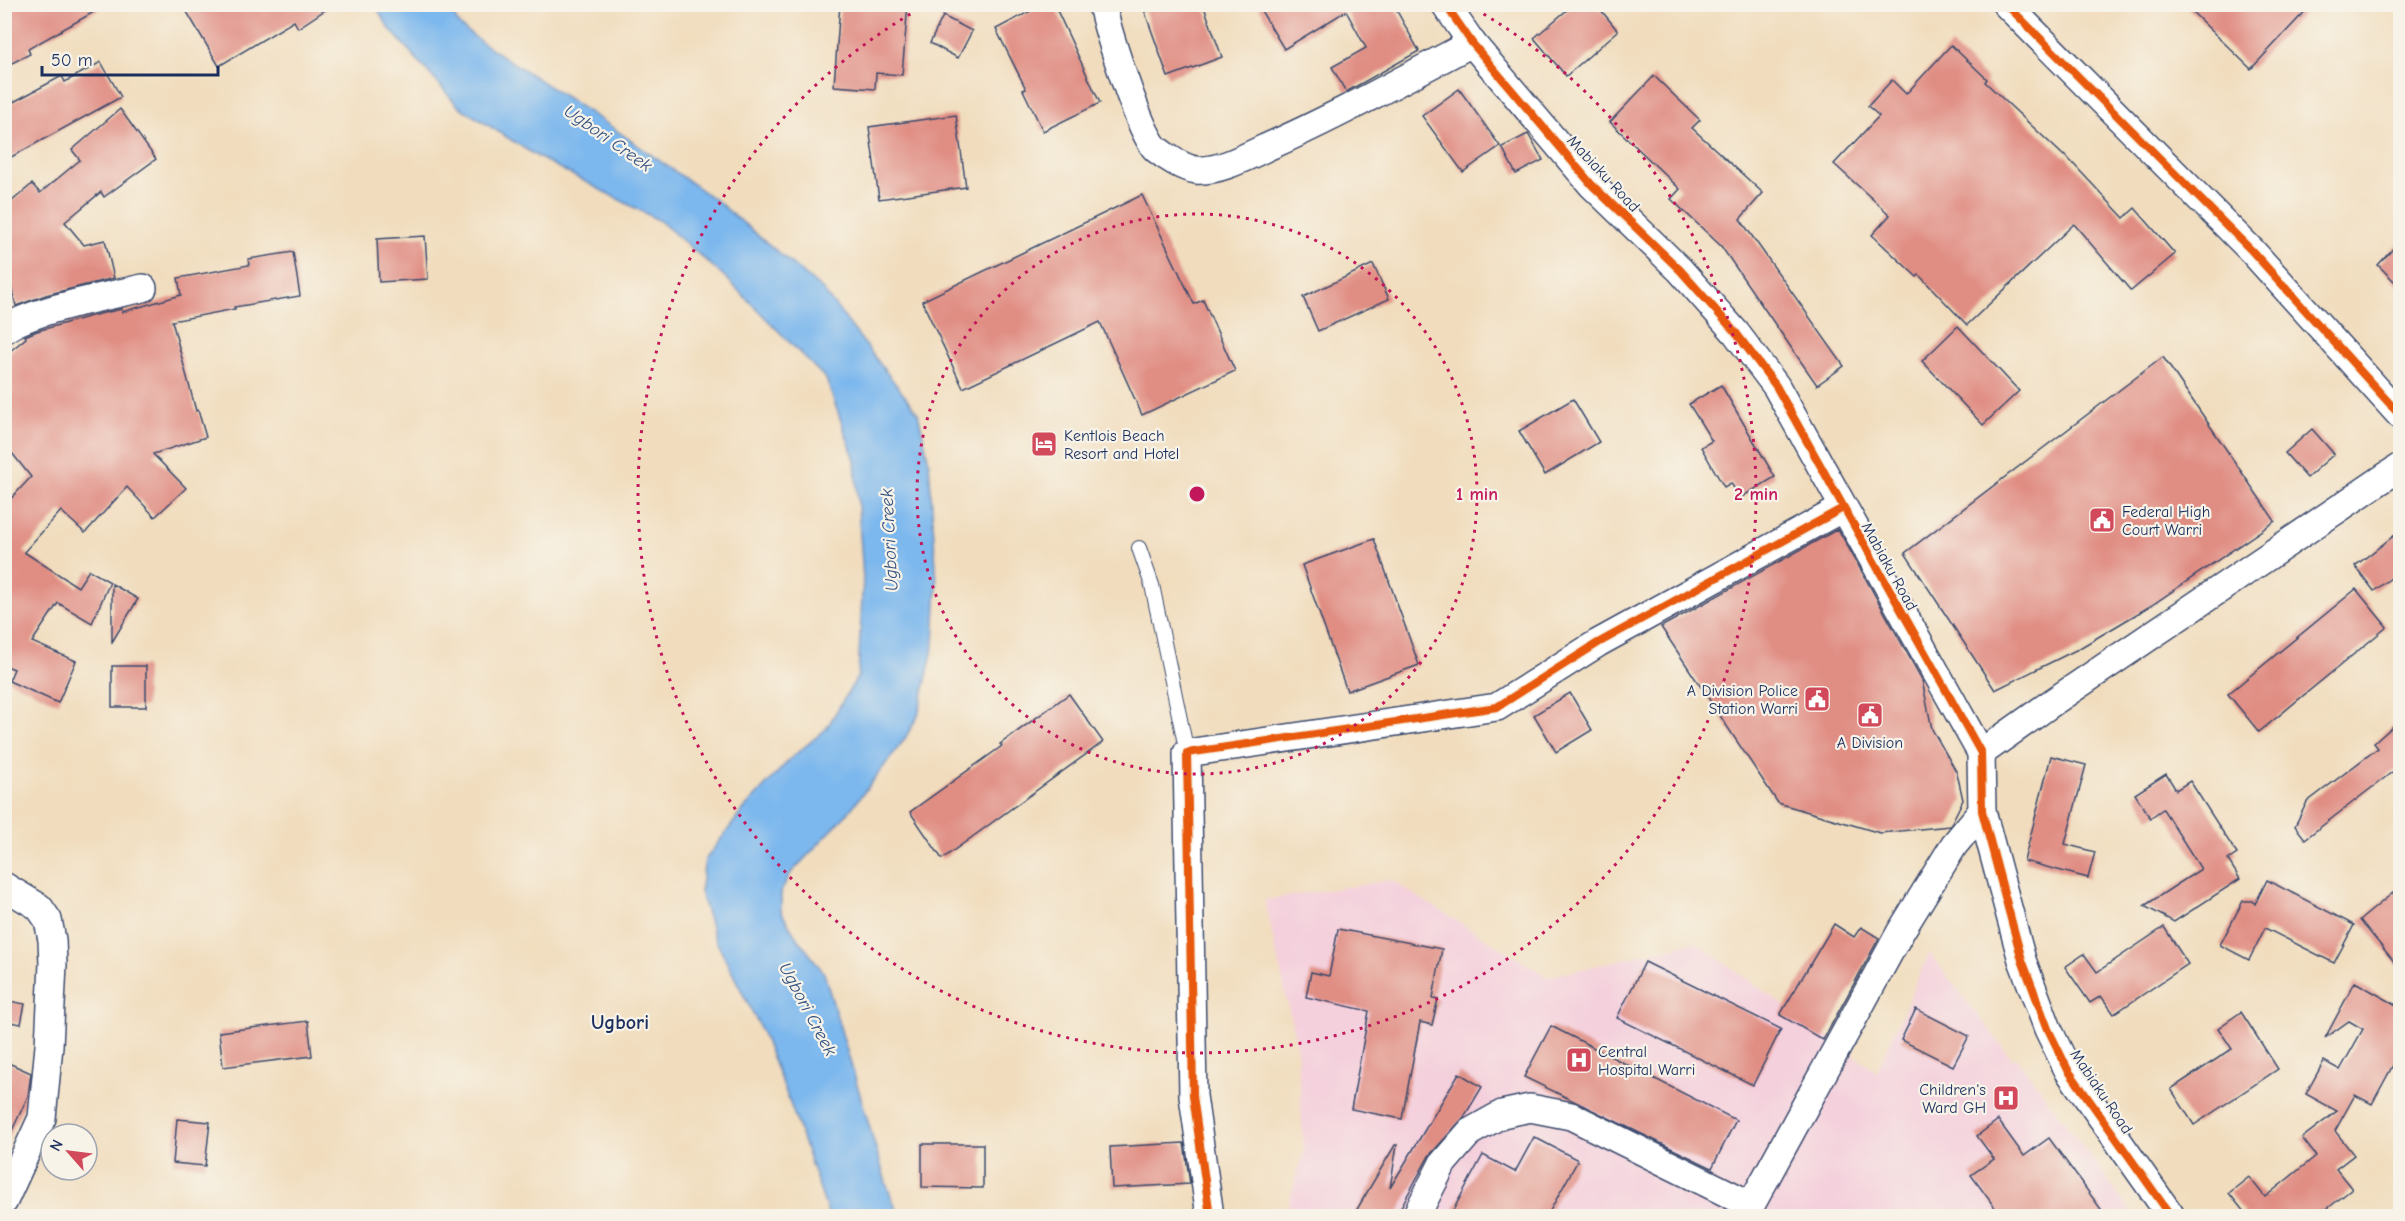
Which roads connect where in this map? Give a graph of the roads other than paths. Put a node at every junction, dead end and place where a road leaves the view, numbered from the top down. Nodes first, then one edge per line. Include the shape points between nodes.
1 (1102, 4) edge
2 (1444, 4) edge
3 (2006, 4) edge
4 (1472, 43) junction
5 (143, 288) dead end
6 (4, 330) edge
7 (2400, 415) edge
8 (2400, 467) edge
9 (1843, 508) junction
10 (1139, 548) dead end
11 (1188, 753) junction
12 (1981, 753) junction
13 (1982, 811) junction
14 (4, 886) edge
15 (4, 1201) edge
16 (1748, 1211) edge
17 (1210, 1216) edge
18 (1416, 1216) edge
19 (2171, 1216) edge

1 - 4 street via 1143,125 1155,148 1196,170 1227,165 1307,130
2 - 4 street, Mabiaku Road
3 - 7 street via 2252,251
4 - 9 street, Mabiaku Road via 1592,185 1680,270 1736,333 1776,386
5 - 6 street via 58,309 11,324
8 - 12 street
9 - 11 street via 1598,643 1497,707
9 - 12 street, Mabiaku Road
10 - 11 lane via 1152,585
11 - 17 street via 1193,1096
12 - 13 street, Mabiaku Road
13 - 16 street via 1954,846 1901,931
13 - 19 street, Mabiaku Road via 2022,960 2048,1029 2068,1070
14 - 15 street via 39,907 48,920 53,964 42,1118
16 - 18 street via 1571,1116 1530,1108 1502,1114 1470,1132 1443,1163

